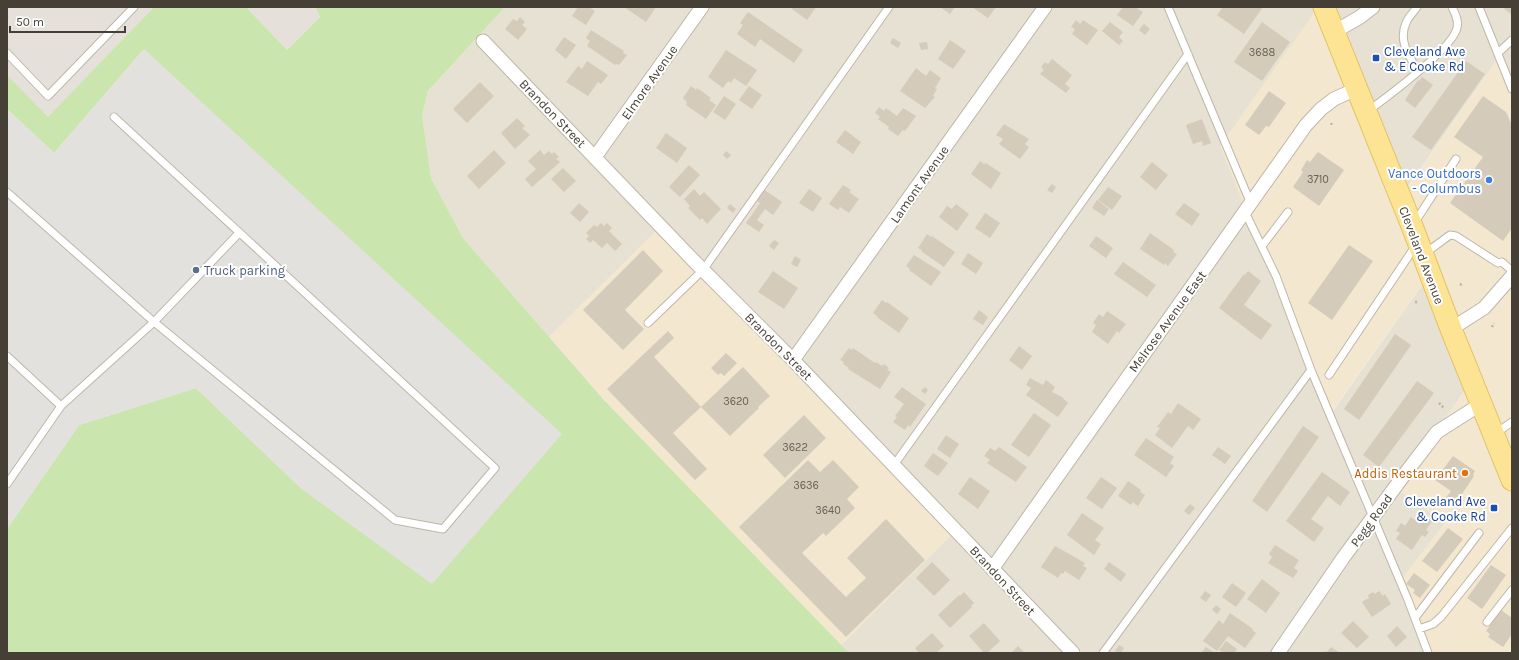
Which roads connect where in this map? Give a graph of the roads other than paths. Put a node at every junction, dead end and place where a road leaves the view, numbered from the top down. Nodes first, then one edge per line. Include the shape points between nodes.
1 (134, 7) edge
2 (702, 7) edge
3 (889, 7) edge
4 (1045, 7) edge
5 (1168, 7) edge
6 (1324, 7) edge
7 (1373, 7) edge
8 (1417, 7) edge
9 (1452, 7) edge
10 (1479, 7) edge
11 (1334, 32) junction
12 (1512, 40) edge
13 (483, 41) dead end
14 (1498, 53) junction
15 (7, 54) edge
16 (1188, 54) junction
17 (1418, 71) junction
18 (1356, 89) junction
19 (1512, 89) edge
20 (1366, 112) junction
21 (114, 117) dead end
22 (595, 157) junction
23 (1456, 159) dead end
24 (7, 192) edge
25 (1248, 208) junction
26 (1288, 212) dead end
27 (239, 233) junction
28 (1418, 241) junction
29 (1262, 246) junction
30 (703, 270) junction
31 (1512, 271) edge
32 (1512, 276) edge
33 (154, 322) junction
34 (648, 323) dead end
35 (1451, 329) junction
36 (7, 356) edge
37 (793, 360) junction
38 (1311, 370) junction
39 (1329, 375) dead end
40 (1481, 404) junction
41 (61, 406) junction
42 (1512, 422) edge
43 (1494, 434) junction
44 (894, 465) junction
45 (1512, 480) edge
46 (7, 484) edge
47 (1373, 517) junction
48 (1512, 528) edge
49 (1479, 533) dead end
50 (992, 569) junction
51 (1512, 590) edge
52 (1415, 618) junction
53 (1487, 622) dead end
54 (1419, 629) junction
55 (1073, 653) edge
56 (1103, 653) edge
57 (1278, 653) edge
58 (1428, 653) edge

1 - 15 lane via 48,96
2 - 22 street, Elmore Avenue
3 - 30 lane
4 - 37 street, Lamont Avenue
5 - 16 lane
6 - 11 main road, Cleveland Avenue
7 - 11 street
8 - 17 lane via 1406,23 1403,36 1404,47
9 - 17 lane via 1458,22 1457,29 1448,44
10 - 14 lane
11 - 18 main road, Cleveland Avenue
12 - 14 lane
13 - 22 street, Brandon Street
14 - 19 lane
16 - 25 lane
16 - 44 lane
17 - 20 lane
18 - 20 main road, Cleveland Avenue
18 - 25 street, Melrose Avenue East via 1334,99 1321,109
20 - 28 main road, Cleveland Avenue
21 - 27 lane
22 - 30 street, Brandon Street
23 - 28 lane
24 - 33 lane
25 - 29 lane
25 - 50 street, Melrose Avenue East
26 - 29 lane
27 - 33 lane
27 - 33 lane via 495,468 443,530 395,520
28 - 31 lane via 1456,236 1498,263 1502,262
28 - 35 main road, Cleveland Avenue
28 - 39 lane
29 - 38 lane
30 - 34 lane
30 - 37 street, Brandon Street
32 - 35 street via 1484,308
33 - 41 lane
35 - 40 main road, Cleveland Avenue
36 - 41 lane
37 - 44 street, Brandon Street
38 - 47 lane
38 - 56 lane
40 - 43 main road, Cleveland Avenue
40 - 47 street, Pegg Road via 1437,432
41 - 46 lane
42 - 43 lane
43 - 45 main road, Cleveland Avenue
44 - 50 street, Brandon Street
47 - 52 lane
47 - 57 street, Pegg Road
48 - 54 lane via 1442,617 1433,624
49 - 52 lane
50 - 55 street, Brandon Street
51 - 53 lane
52 - 54 lane
54 - 58 lane

